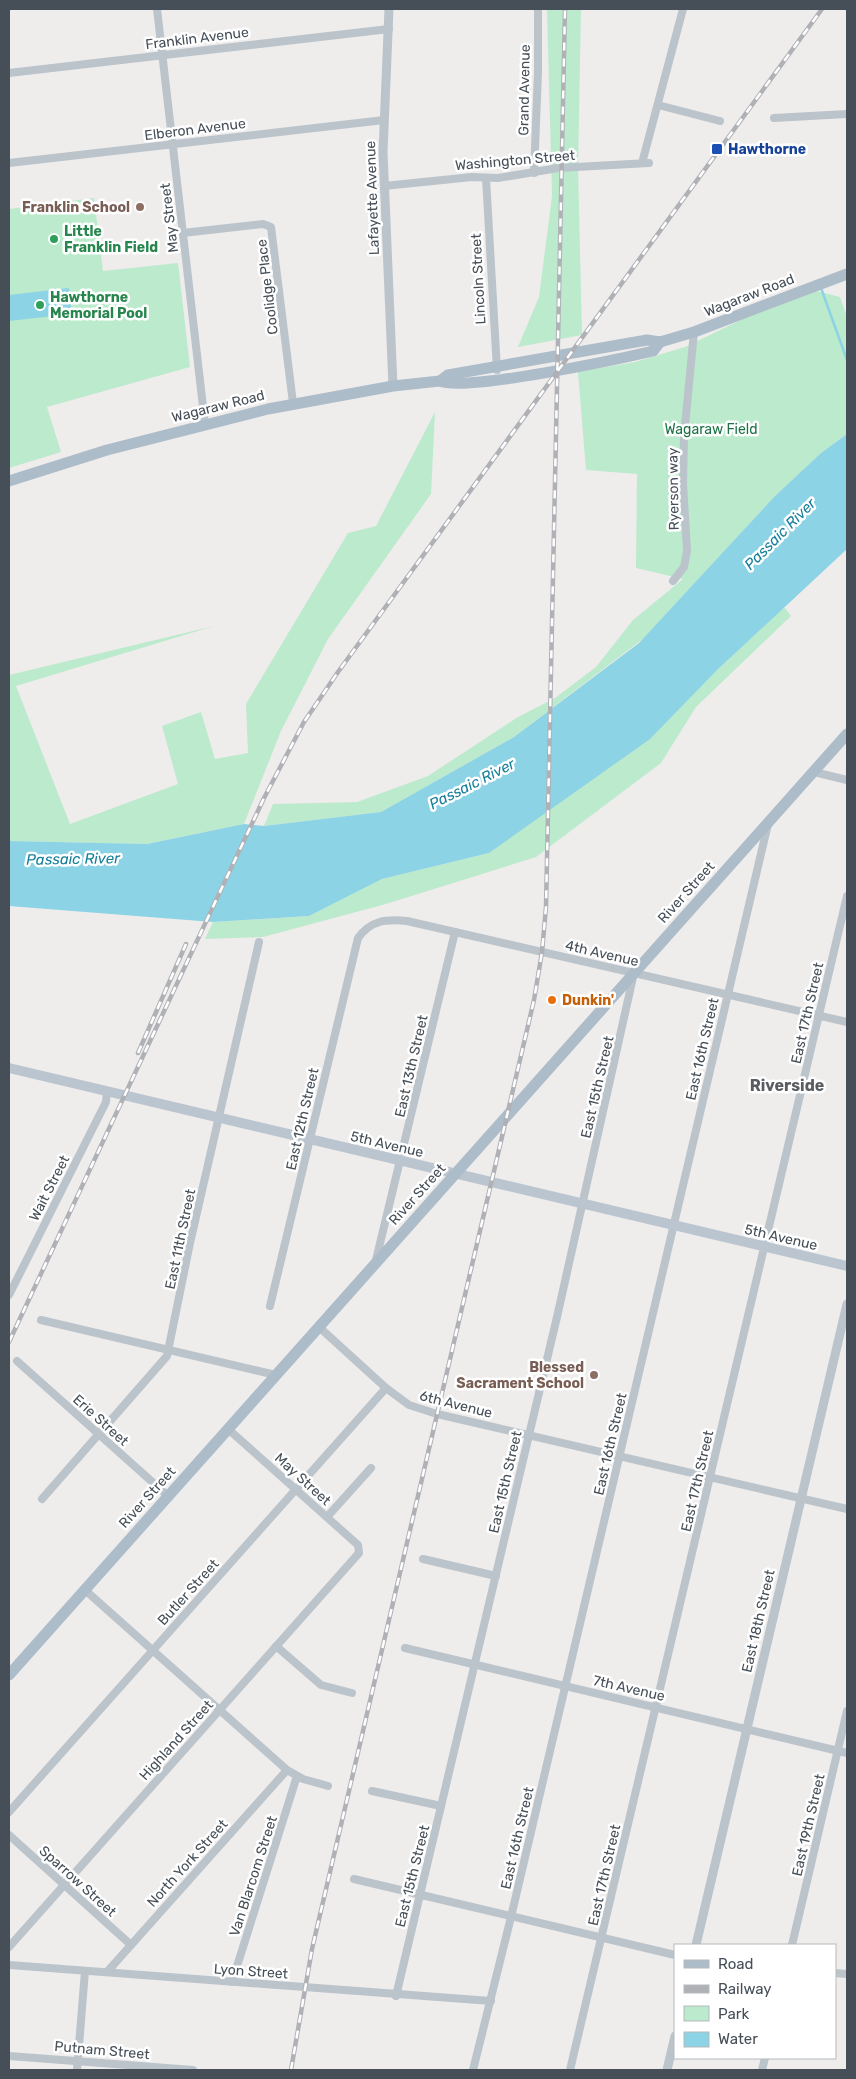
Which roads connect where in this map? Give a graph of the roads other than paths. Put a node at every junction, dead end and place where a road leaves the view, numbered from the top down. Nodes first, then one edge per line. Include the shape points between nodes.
1 (157, 9) edge
2 (390, 9) edge
3 (538, 9) edge
4 (684, 9) edge
5 (388, 29) junction
6 (162, 55) junction
7 (9, 73) edge
8 (658, 105) junction
9 (847, 114) edge
10 (774, 118) dead end
11 (384, 120) junction
12 (720, 120) dead end
13 (173, 144) junction
14 (9, 163) edge
15 (534, 173) junction
16 (486, 178) junction
17 (384, 186) junction
18 (183, 233) junction
19 (847, 274) edge
20 (694, 332) junction
21 (497, 374) junction
22 (393, 386) junction
23 (293, 403) junction
24 (205, 424) junction
25 (9, 481) edge
26 (673, 581) dead end
27 (847, 734) edge
28 (814, 772) junction
29 (847, 780) edge
30 (769, 822) junction
31 (847, 896) edge
32 (455, 932) junction
33 (358, 938) joint
34 (259, 942) dead end
35 (634, 973) junction
36 (728, 995) junction
37 (819, 1016) junction
38 (847, 1022) edge
39 (9, 1068) edge
40 (107, 1092) junction
41 (220, 1118) junction
42 (310, 1140) junction
43 (401, 1161) junction
44 (455, 1174) junction
45 (583, 1204) junction
46 (674, 1226) junction
47 (765, 1247) junction
48 (375, 1264) junction
49 (847, 1266) edge
50 (9, 1296) edge
51 (847, 1304) edge
52 (270, 1306) dead end
53 (41, 1320) dead end
54 (318, 1327) junction
55 (169, 1350) junction
56 (17, 1361) dead end
57 (276, 1375) junction
58 (386, 1388) junction
59 (228, 1429) junction
60 (528, 1434) junction
61 (99, 1435) junction
62 (620, 1456) junction
63 (371, 1468) dead end
64 (711, 1477) junction
65 (296, 1489) junction
66 (168, 1496) junction
67 (802, 1498) junction
68 (42, 1499) dead end
69 (847, 1509) edge
70 (326, 1517) junction
71 (360, 1549) joint
72 (423, 1559) dead end
73 (496, 1576) junction
74 (85, 1590) junction
75 (276, 1646) junction
76 (405, 1648) dead end
77 (152, 1650) junction
78 (475, 1665) junction
79 (9, 1675) edge
80 (565, 1686) junction
81 (352, 1693) dead end
82 (656, 1708) junction
83 (219, 1710) junction
84 (847, 1711) edge
85 (747, 1729) junction
86 (838, 1751) junction
87 (847, 1753) edge
88 (287, 1770) junction
89 (297, 1776) junction
90 (328, 1786) dead end
91 (372, 1791) dead end
92 (441, 1806) junction
93 (9, 1812) edge
94 (9, 1836) edge
95 (354, 1879) dead end
96 (64, 1885) junction
97 (420, 1895) junction
98 (511, 1917) junction
99 (602, 1938) junction
100 (696, 1944) edge
101 (792, 1944) edge
102 (131, 1945) junction
103 (9, 1947) edge
104 (674, 1956) edge
105 (9, 1965) edge
106 (85, 1970) junction
107 (107, 1972) junction
108 (232, 1982) junction
109 (396, 1996) junction
110 (491, 2002) junction
111 (674, 2040) edge
112 (9, 2056) edge
113 (78, 2061) junction
114 (77, 2070) edge
115 (192, 2070) edge
116 (473, 2070) edge
117 (570, 2070) edge
118 (667, 2070) edge

1 - 6 street, May Street
2 - 5 street, Lafayette Avenue
3 - 15 street, Grand Avenue
4 - 8 street
5 - 6 street, Franklin Avenue
5 - 11 street, Lafayette Avenue
6 - 7 street, Franklin Avenue
6 - 13 street, May Street
8 - 12 street
8 - 15 street, Washington Street via 646,163 558,168
9 - 10 street
11 - 13 street, Elberon Avenue
11 - 17 street, Lafayette Avenue
13 - 14 street, Elberon Avenue
13 - 18 street, May Street
15 - 16 street, Washington Street
16 - 17 street, Washington Street via 464,177
16 - 21 street, Lincoln Street
17 - 22 street, Lafayette Avenue
18 - 23 street, Coolidge Place via 263,224 271,227
18 - 24 street, May Street
19 - 20 main road, Wagaraw Road
20 - 21 main road, Wagaraw Road via 660,342 653,351 632,356
20 - 26 street, Ryerson way via 684,436 687,552 684,567
21 - 22 main road, Wagaraw Road via 449,385 440,381
22 - 23 main road, Wagaraw Road
23 - 24 main road, Wagaraw Road
24 - 25 main road, Wagaraw Road
27 - 28 main road, River Street
28 - 29 street
28 - 30 main road, River Street
30 - 35 main road, River Street
30 - 36 street, East 16th Street
31 - 37 street, East 17th Street
32 - 33 street, 4th Avenue via 388,919 370,926
32 - 35 street, 4th Avenue
32 - 43 street, East 13th Street
33 - 42 street, East 12th Street
34 - 41 street, East 11th Street
35 - 36 street, 4th Avenue
35 - 44 main road, River Street
35 - 45 street, East 15th Street
36 - 37 street, 4th Avenue
36 - 46 street, East 16th Street
37 - 38 street, 4th Avenue
37 - 47 street, East 17th Street
39 - 40 main road, 5th Avenue
40 - 41 main road, 5th Avenue
40 - 50 street, Wait Street via 106,1102
41 - 42 main road, 5th Avenue
41 - 55 street, East 11th Street
42 - 43 main road, 5th Avenue
42 - 52 street, East 12th Street
43 - 44 main road, 5th Avenue
43 - 48 street, East 13th Street
44 - 45 main road, 5th Avenue
44 - 48 main road, River Street
45 - 46 main road, 5th Avenue
45 - 60 street, East 15th Street
46 - 47 main road, 5th Avenue
46 - 62 street, East 16th Street
47 - 49 main road, 5th Avenue
47 - 64 street, East 17th Street
48 - 54 main road, River Street
51 - 67 street, East 18th Street
53 - 55 street
54 - 57 main road, River Street
54 - 58 street, 6th Avenue
55 - 57 street
55 - 61 street, East 11th Street via 163,1364
56 - 61 street, Erie Street
57 - 59 main road, River Street
58 - 60 street, 6th Avenue via 419,1408
58 - 65 street, Butler Street
59 - 65 street, May Street
59 - 66 main road, River Street
60 - 62 street, 6th Avenue
60 - 73 street, East 15th Street
61 - 66 street, Erie Street
61 - 68 street, East 11th Street
62 - 64 street, 6th Avenue
62 - 80 street, East 16th Street
63 - 70 street
64 - 67 street, 6th Avenue
64 - 82 street, East 17th Street
65 - 70 street, May Street
65 - 77 street, Butler Street
66 - 74 main road, River Street
67 - 69 street, 6th Avenue
67 - 85 street, East 18th Street
70 - 71 street, May Street
71 - 75 street, Highland Street
72 - 73 street
73 - 78 street, East 15th Street
74 - 77 street
74 - 79 main road, River Street
75 - 81 street via 321,1685
75 - 83 street, Highland Street
76 - 78 street, 7th Avenue
77 - 83 street
77 - 93 street, Butler Street
78 - 80 street, 7th Avenue
78 - 92 street, East 15th Street
80 - 82 street, 7th Avenue
80 - 98 street, East 16th Street
82 - 85 street, 7th Avenue
82 - 99 street, East 17th Street
83 - 88 street
83 - 96 street, Highland Street
84 - 86 street, East 19th Street
85 - 86 street, 7th Avenue
85 - 100 street, East 18th Street
86 - 87 street, 7th Avenue
86 - 101 street, East 19th Street
88 - 89 street
88 - 102 street, North York Street
89 - 90 street
89 - 108 street, Van Blarcom Street
91 - 92 street
92 - 97 street, East 15th Street
94 - 96 street, Sparrow Street
95 - 97 street
96 - 102 street, Sparrow Street
96 - 103 street, Highland Street
97 - 98 street
97 - 109 street, East 15th Street
98 - 99 street
98 - 110 street, East 16th Street
99 - 104 street
99 - 117 street, East 17th Street
102 - 107 street, North York Street
105 - 106 street, Lyon Street
106 - 107 street, Lyon Street
106 - 113 street
107 - 108 street, Lyon Street
108 - 109 street, Lyon Street
109 - 110 street, Lyon Street
110 - 116 street, East 16th Street
111 - 118 street
112 - 113 street, Putnam Street
113 - 114 street
113 - 115 street, Putnam Street

